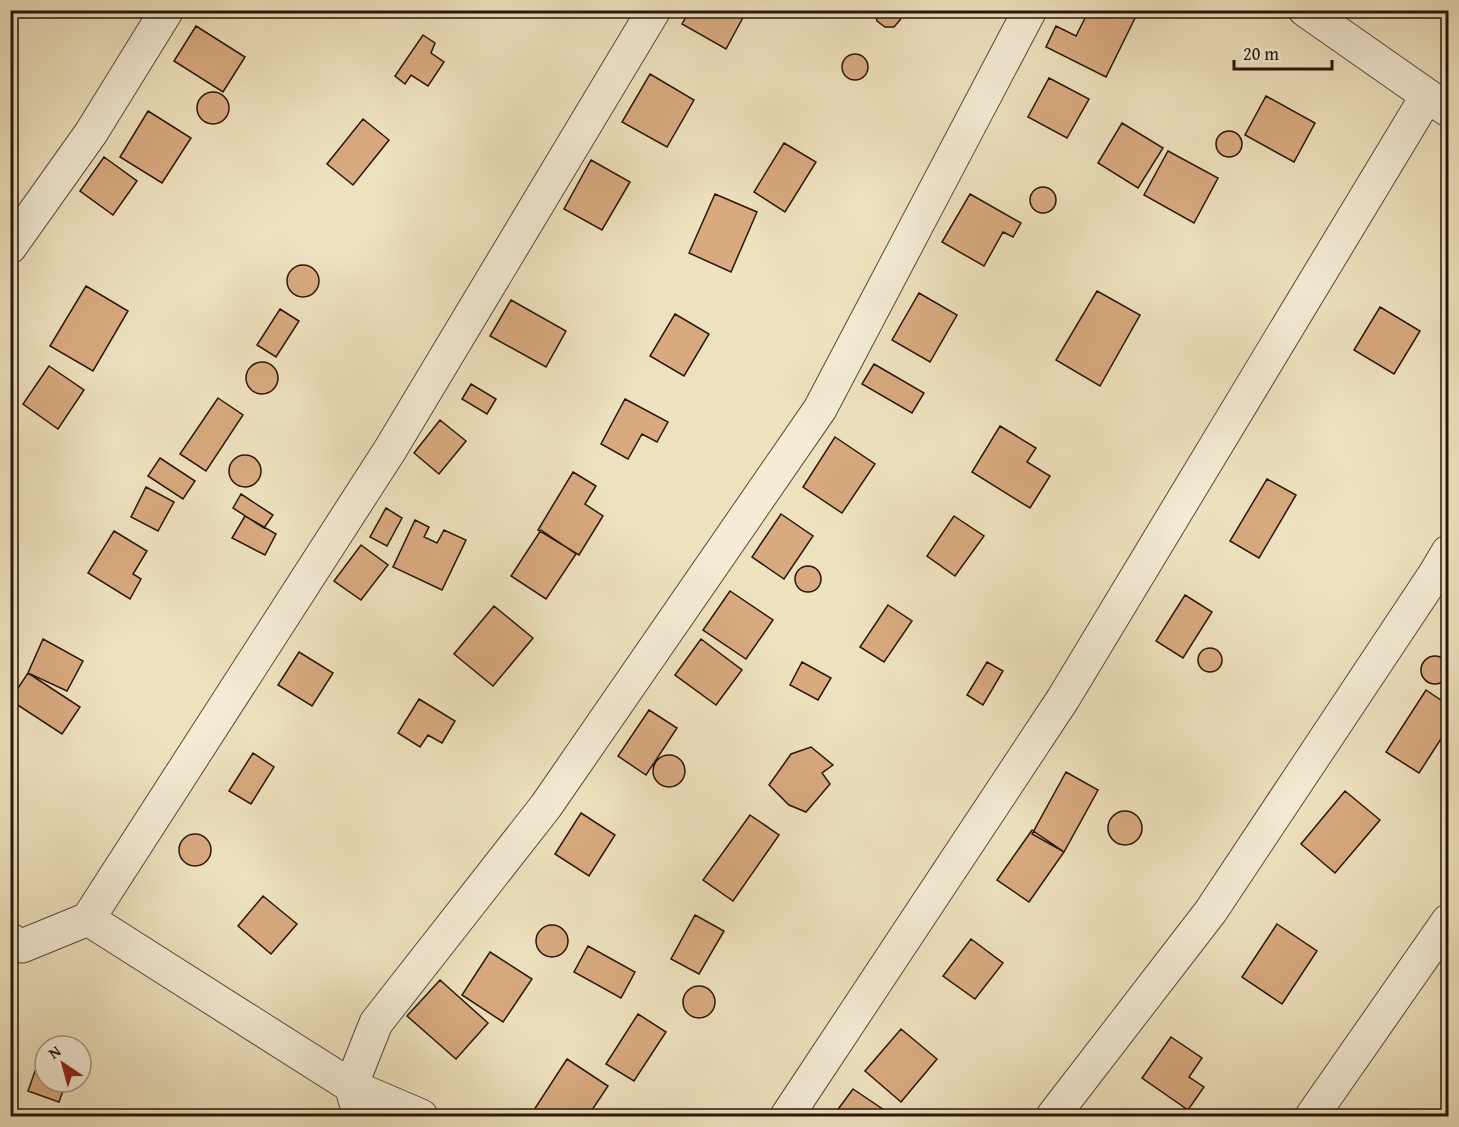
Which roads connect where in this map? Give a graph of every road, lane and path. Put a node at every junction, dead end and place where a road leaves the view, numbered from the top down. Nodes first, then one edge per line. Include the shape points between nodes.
1 (167, 10) edge
2 (654, 10) edge
3 (1030, 10) edge
4 (1305, 10) edge
5 (1438, 103) edge
6 (10, 247) edge
7 (1449, 552) edge
8 (88, 919) junction
9 (1449, 921) edge
10 (10, 940) edge
11 (355, 1101) edge
12 (421, 1116) edge
13 (787, 1116) edge
14 (1053, 1116) edge
15 (1312, 1116) edge

1 - 6 street via 91,134
2 - 8 street via 390,450
3 - 11 street via 820,408 546,806 376,1023
4 - 5 street
5 - 13 street via 1063,699
7 - 14 street via 1211,911
8 - 10 street via 22,946
8 - 11 street
9 - 15 street
11 - 12 street

